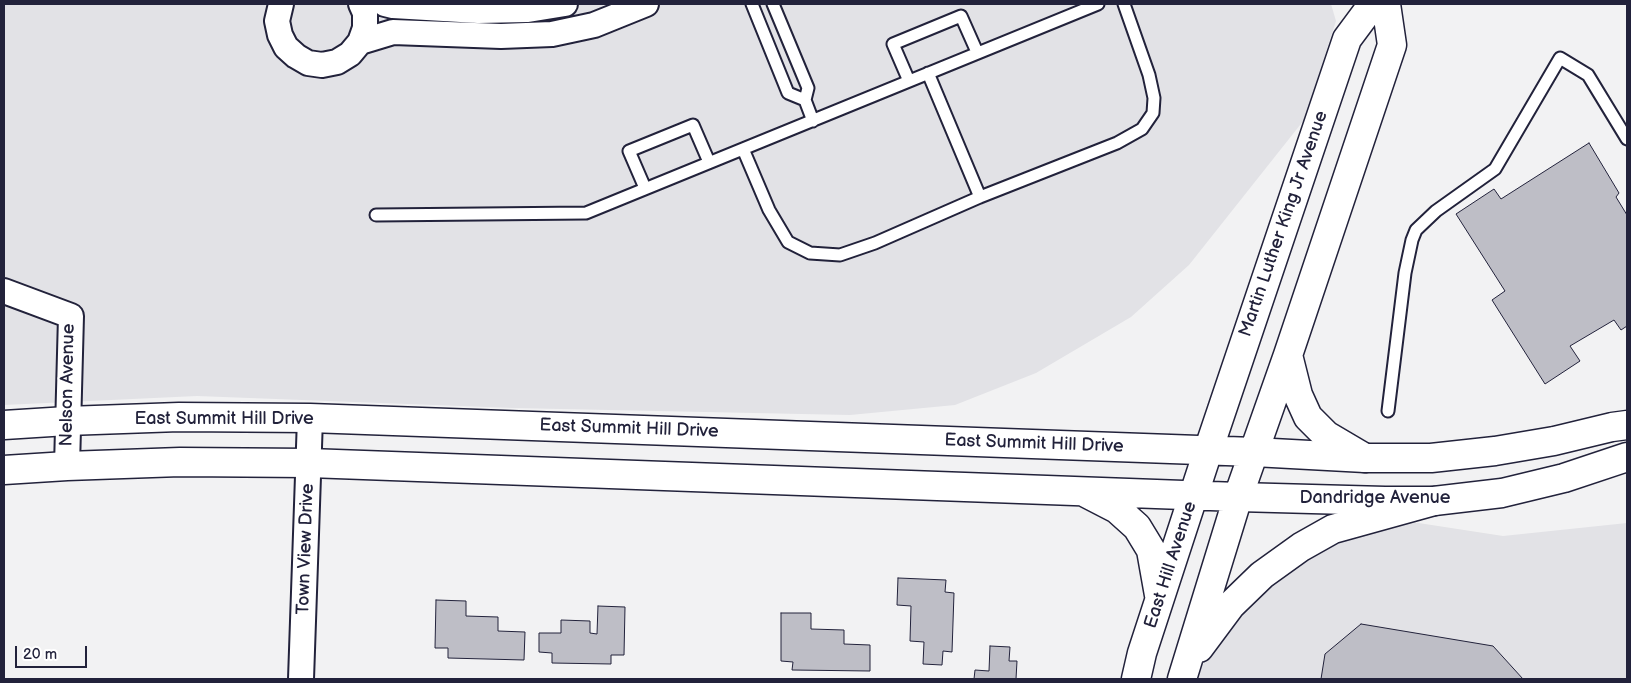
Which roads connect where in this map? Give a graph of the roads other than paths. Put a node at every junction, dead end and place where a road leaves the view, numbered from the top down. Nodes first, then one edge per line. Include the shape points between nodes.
1 (281, 4) edge
2 (361, 4) edge
3 (385, 4) edge
4 (565, 4) edge
5 (646, 4) edge
6 (752, 4) edge
7 (773, 4) edge
8 (1098, 4) edge
9 (1124, 4) edge
10 (1373, 4) edge
11 (1386, 4) edge
12 (360, 42) junction
13 (978, 52) junction
14 (928, 73) junction
15 (909, 81) junction
16 (805, 100) junction
17 (813, 121) junction
18 (1627, 139) edge
19 (743, 149) junction
20 (709, 162) junction
21 (645, 188) junction
22 (980, 197) junction
23 (376, 215) dead end
24 (4, 291) edge
25 (1288, 355) junction
26 (1388, 411) dead end
27 (310, 418) junction
28 (67, 421) junction
29 (4, 425) edge
30 (1627, 426) edge
31 (1208, 450) junction
32 (1254, 452) junction
33 (1627, 457) edge
34 (1365, 458) junction
35 (309, 463) junction
36 (67, 466) junction
37 (4, 470) edge
38 (1080, 490) junction
39 (1193, 495) junction
40 (1238, 496) junction
41 (1434, 501) junction
42 (1160, 599) junction
43 (1184, 672) edge
44 (301, 679) edge
45 (1136, 679) edge

1 - 12 street via 277,21 280,35 286,47 308,63 337,62
2 - 12 street via 365,28
3 - 4 street via 478,11 528,10
5 - 12 street via 594,25 552,34 501,36 393,32
6 - 16 lane via 788,93
7 - 16 lane via 808,88
8 - 13 lane
9 - 22 lane via 1149,74 1154,98 1153,113 1142,129 1117,143
10 - 31 main road, Martin Luther King Jr Avenue via 1347,39
11 - 25 main road via 1392,45
13 - 14 lane
13 - 15 lane via 961,16 894,44
14 - 15 lane
14 - 22 lane
15 - 17 lane
16 - 17 lane
17 - 19 lane
18 - 26 lane via 1588,74 1560,58 1495,169 1436,211 1416,230 1405,273
19 - 20 lane
19 - 22 lane via 768,210 788,242 810,254 840,255 875,244
20 - 21 lane
20 - 21 lane via 693,125 629,151
21 - 23 lane via 586,213
24 - 28 street, Nelson Avenue via 71,316
25 - 32 main road
25 - 34 main road via 1298,395 1308,417 1326,435
27 - 28 main road, East Summit Hill Drive via 179,417
27 - 31 main road, East Summit Hill Drive
27 - 35 street, Town View Drive
28 - 29 main road, East Summit Hill Drive
28 - 36 street, Nelson Avenue
30 - 34 main road via 1495,451 1431,458
31 - 32 main road, East Summit Hill Drive
31 - 39 main road, East Hill Avenue
32 - 34 main road, East Summit Hill Drive
32 - 40 main road
33 - 41 main road, Dandridge Avenue via 1564,478 1502,492
35 - 36 main road via 180,462
35 - 38 main road
35 - 44 street, Town View Drive
36 - 37 main road
38 - 39 main road
38 - 42 main road via 1117,509 1137,527 1151,550
39 - 40 main road
39 - 42 main road, East Hill Avenue
40 - 41 main road, Dandridge Avenue
40 - 43 main road
41 - 43 main road via 1333,529 1301,547 1262,575 1231,605
42 - 45 main road, East Hill Avenue

